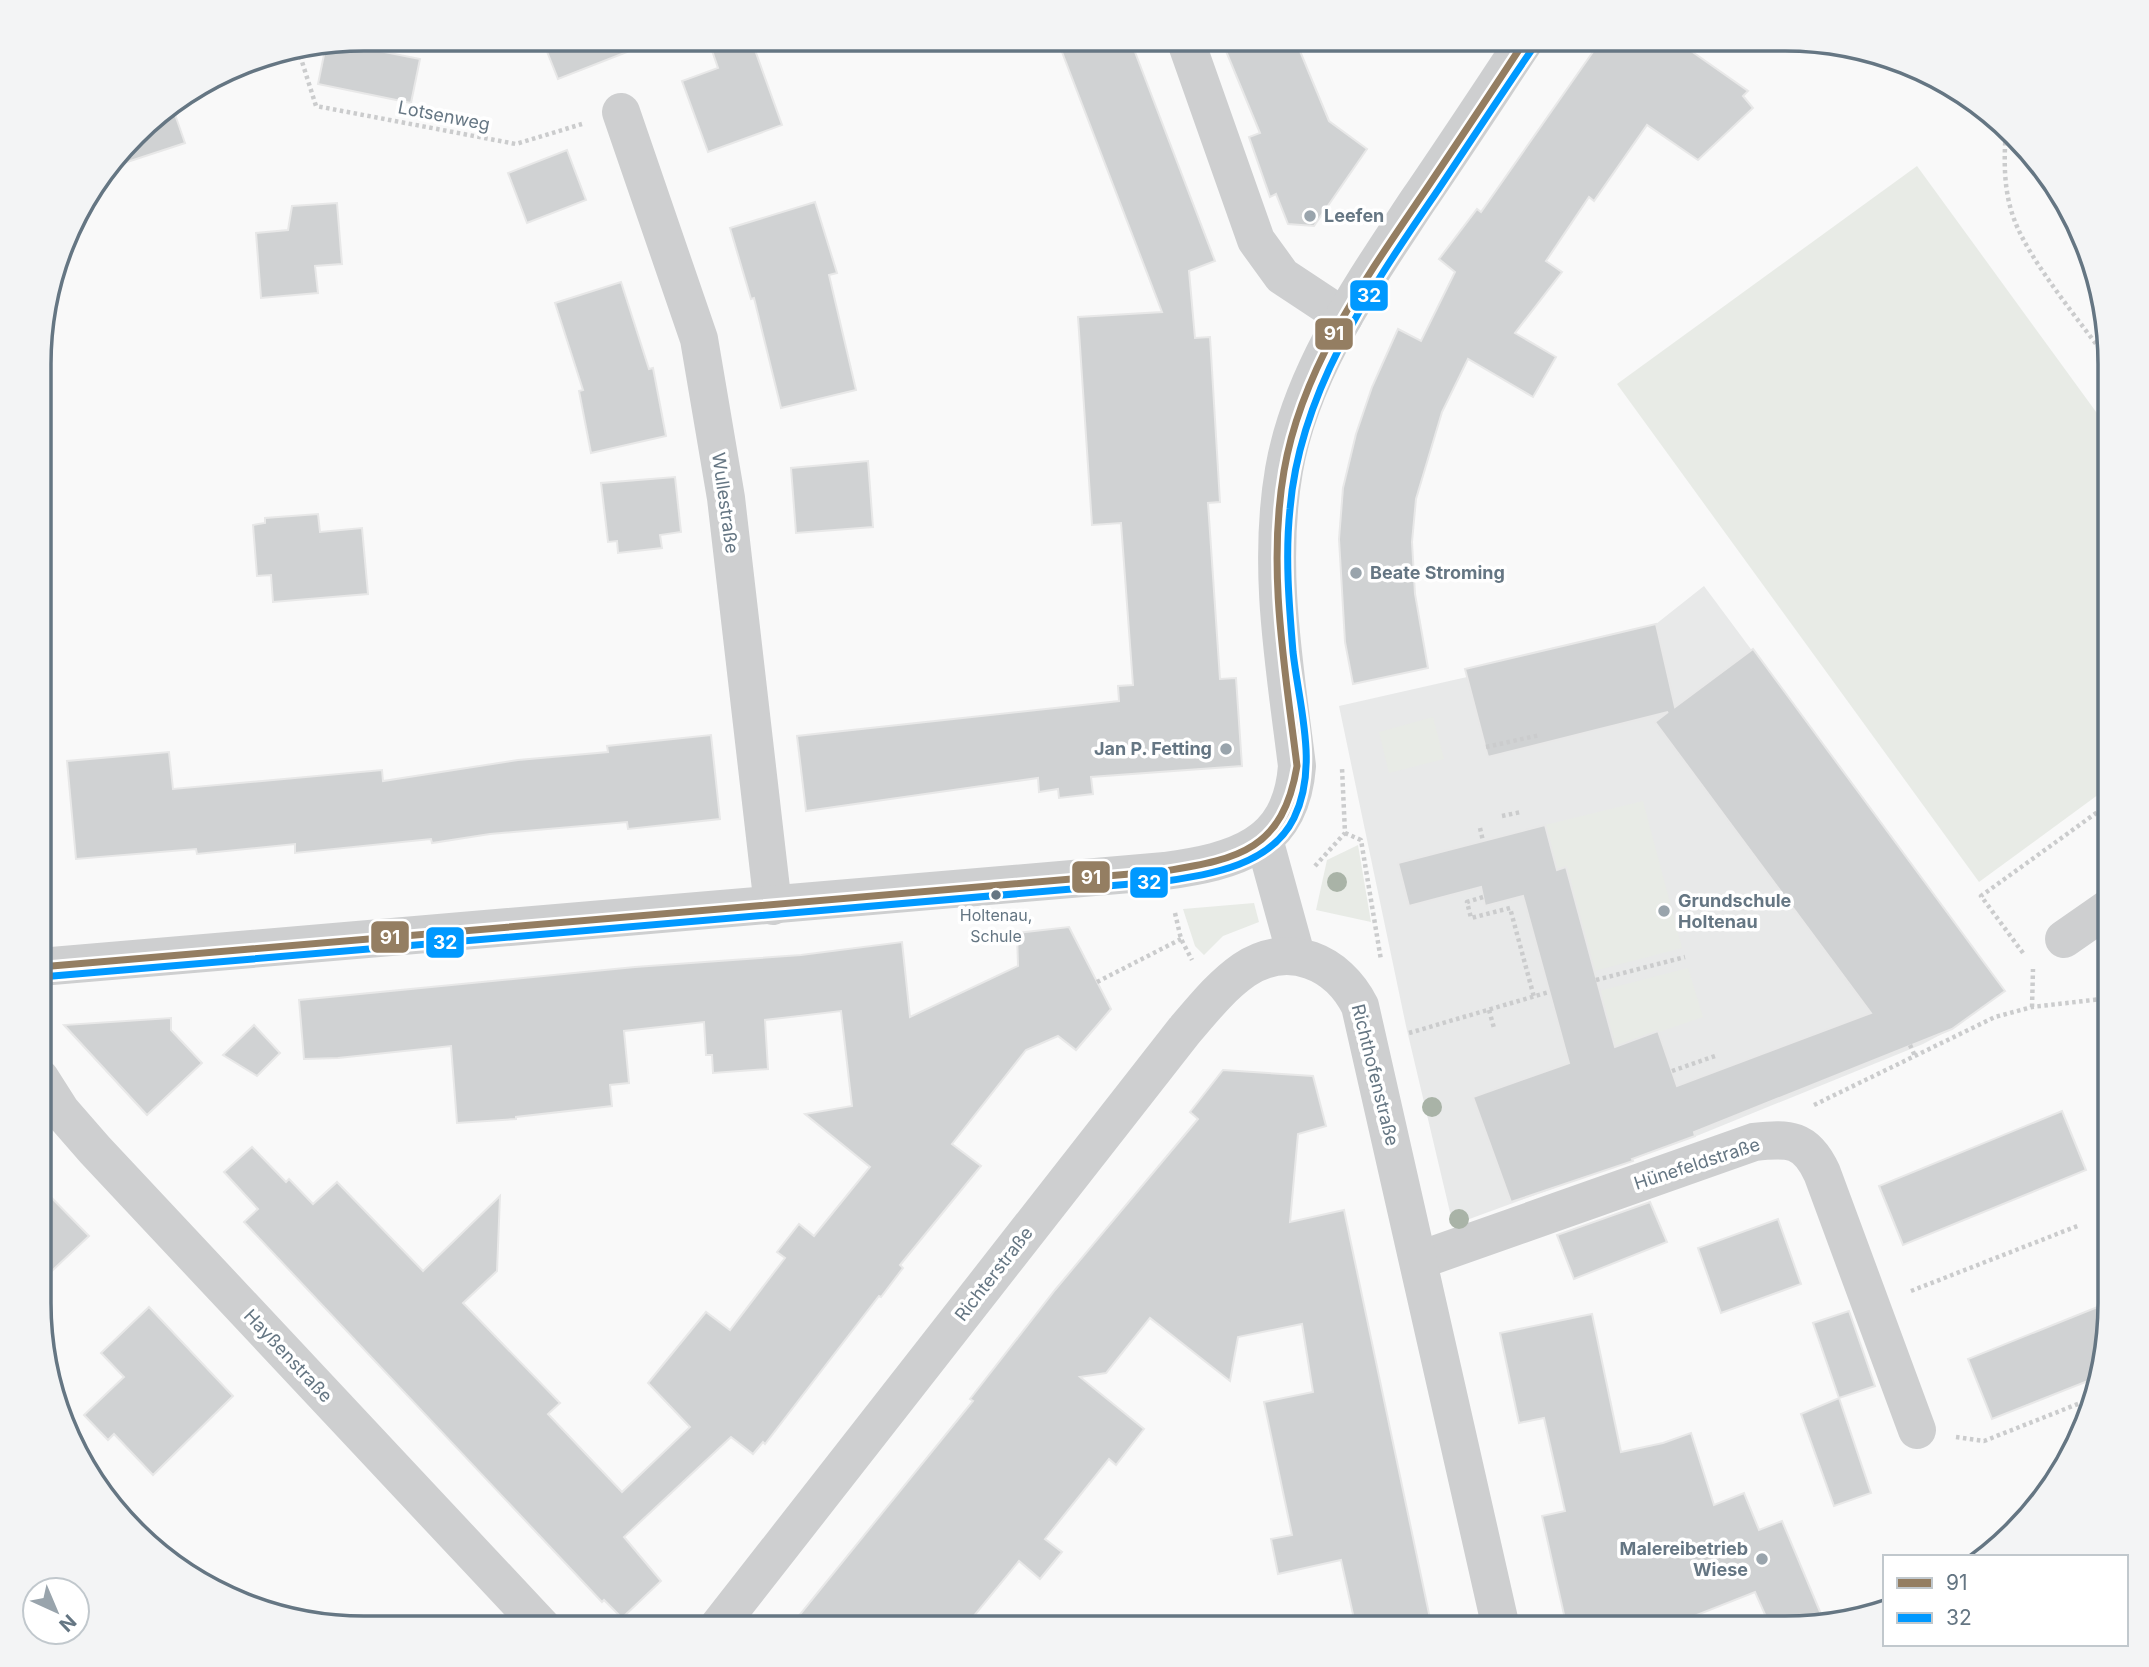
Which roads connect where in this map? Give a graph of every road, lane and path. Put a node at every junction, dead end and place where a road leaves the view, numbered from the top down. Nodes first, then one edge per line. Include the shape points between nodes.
1 (1189, 51) edge
2 (1519, 51) edge
3 (301, 57) edge
4 (621, 112) joint
5 (2005, 141) edge
6 (1344, 317) junction
7 (2098, 346) edge
8 (1540, 735) dead end
9 (1486, 747) dead end
10 (1521, 812) dead end
11 (2098, 812) edge
12 (1502, 816) dead end
13 (1480, 828) dead end
14 (1345, 833) dead end
15 (1264, 839) junction
16 (1483, 841) dead end
17 (1165, 871) junction
18 (1483, 897) dead end
19 (773, 906) junction
20 (2098, 915) edge
21 (1181, 939) junction
22 (2064, 939) dead end
23 (1296, 955) junction
24 (1685, 957) dead end
25 (51, 966) edge
26 (1383, 972) dead end
27 (1596, 980) dead end
28 (1097, 982) dead end
29 (1223, 987) junction
30 (1549, 992) dead end
31 (1534, 997) junction
32 (2098, 999) edge
33 (2032, 1007) junction
34 (1489, 1010) junction
35 (1494, 1028) dead end
36 (1370, 1045) junction
37 (1910, 1045) dead end
38 (1715, 1056) dead end
39 (1915, 1056) junction
40 (1672, 1071) dead end
41 (51, 1095) edge
42 (1781, 1139) junction
43 (2080, 1225) dead end
44 (1420, 1260) junction
45 (1872, 1307) junction
46 (2083, 1402) edge
47 (1917, 1430) joint
48 (532, 1616) edge
49 (726, 1616) edge
50 (1498, 1616) edge

1 - 6 street via 1256,240 1282,276
2 - 6 street
3 - 4 path, Lotsenweg via 316,106 516,144
4 - 19 street, Wullestraße via 699,340 726,498
5 - 7 path via 2004,175 2014,219 2028,247
6 - 15 street via 1294,425 1284,471 1277,553 1279,611 1297,766 1286,814
8 - 9 path
10 - 12 path
11 - 33 path via 1981,896 2033,967
13 - 16 path
14 - 26 path via 1361,840
15 - 17 street via 1233,858
15 - 23 street
17 - 19 street
17 - 21 path
18 - 31 path via 1467,902 1471,918 1510,908
19 - 25 street
20 - 22 street
21 - 28 path
21 - 29 path via 1190,959
23 - 29 street, Richterstraße via 1246,968
23 - 36 street, Richthofenstraße via 1314,959 1350,986
24 - 27 path
29 - 49 street, Richterstraße via 1175,1042
30 - 31 path
31 - 34 path
32 - 33 path
33 - 39 path via 1995,1017
34 - 35 path
34 - 36 path
36 - 44 street, Richthofenstraße
37 - 39 path
38 - 40 path
39 - 42 path via 1786,1119
41 - 48 street, Hayßenstraße via 95,1150
42 - 44 street, Hünefeldstraße via 1754,1142
42 - 45 street, Hünefeldstraße via 1806,1148 1815,1158
43 - 45 path
44 - 50 street, Richthofenstraße
45 - 47 street, Hünefeldstraße
46 - 47 path via 1984,1441

